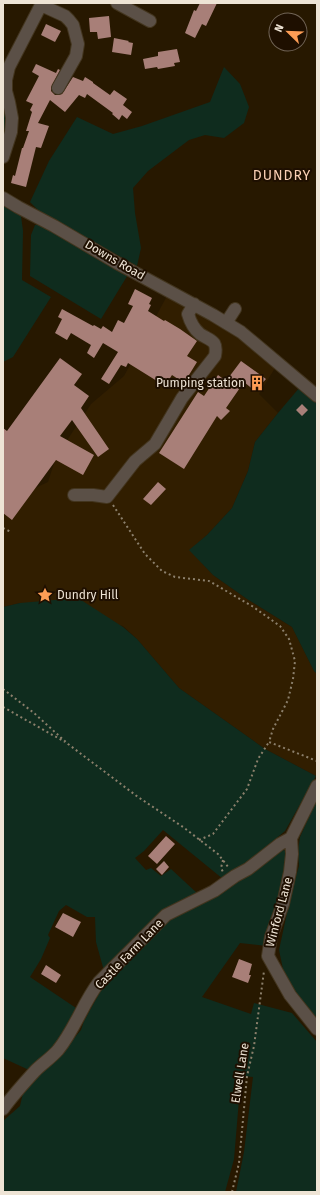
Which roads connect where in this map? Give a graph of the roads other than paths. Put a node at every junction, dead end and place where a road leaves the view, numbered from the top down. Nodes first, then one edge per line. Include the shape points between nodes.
1 (116, 3) edge
2 (41, 4) edge
3 (146, 14) dead end
4 (58, 88) dead end
5 (3, 156) edge
6 (3, 198) edge
7 (194, 304) junction
8 (235, 309) dead end
9 (226, 323) junction
10 (317, 396) edge
11 (74, 495) dead end
12 (317, 786) edge
13 (291, 838) junction
14 (317, 1029) edge
15 (3, 1109) edge

1 - 3 street
2 - 4 street via 69,20 78,44 76,56
2 - 5 street via 9,67 6,91 12,118 11,132
6 - 7 street, Downs Road
7 - 9 street, Downs Road
7 - 11 street via 188,314 190,319 199,333 215,344 215,356 182,398 155,444 135,461 107,497
8 - 9 street
9 - 10 street, Downs Road via 242,332
12 - 13 street, Winford Lane
13 - 14 street, Winford Lane via 290,872 268,956 290,995
13 - 15 street, Castle Farm Lane via 214,891 166,915 99,982 57,1051 11,1097

